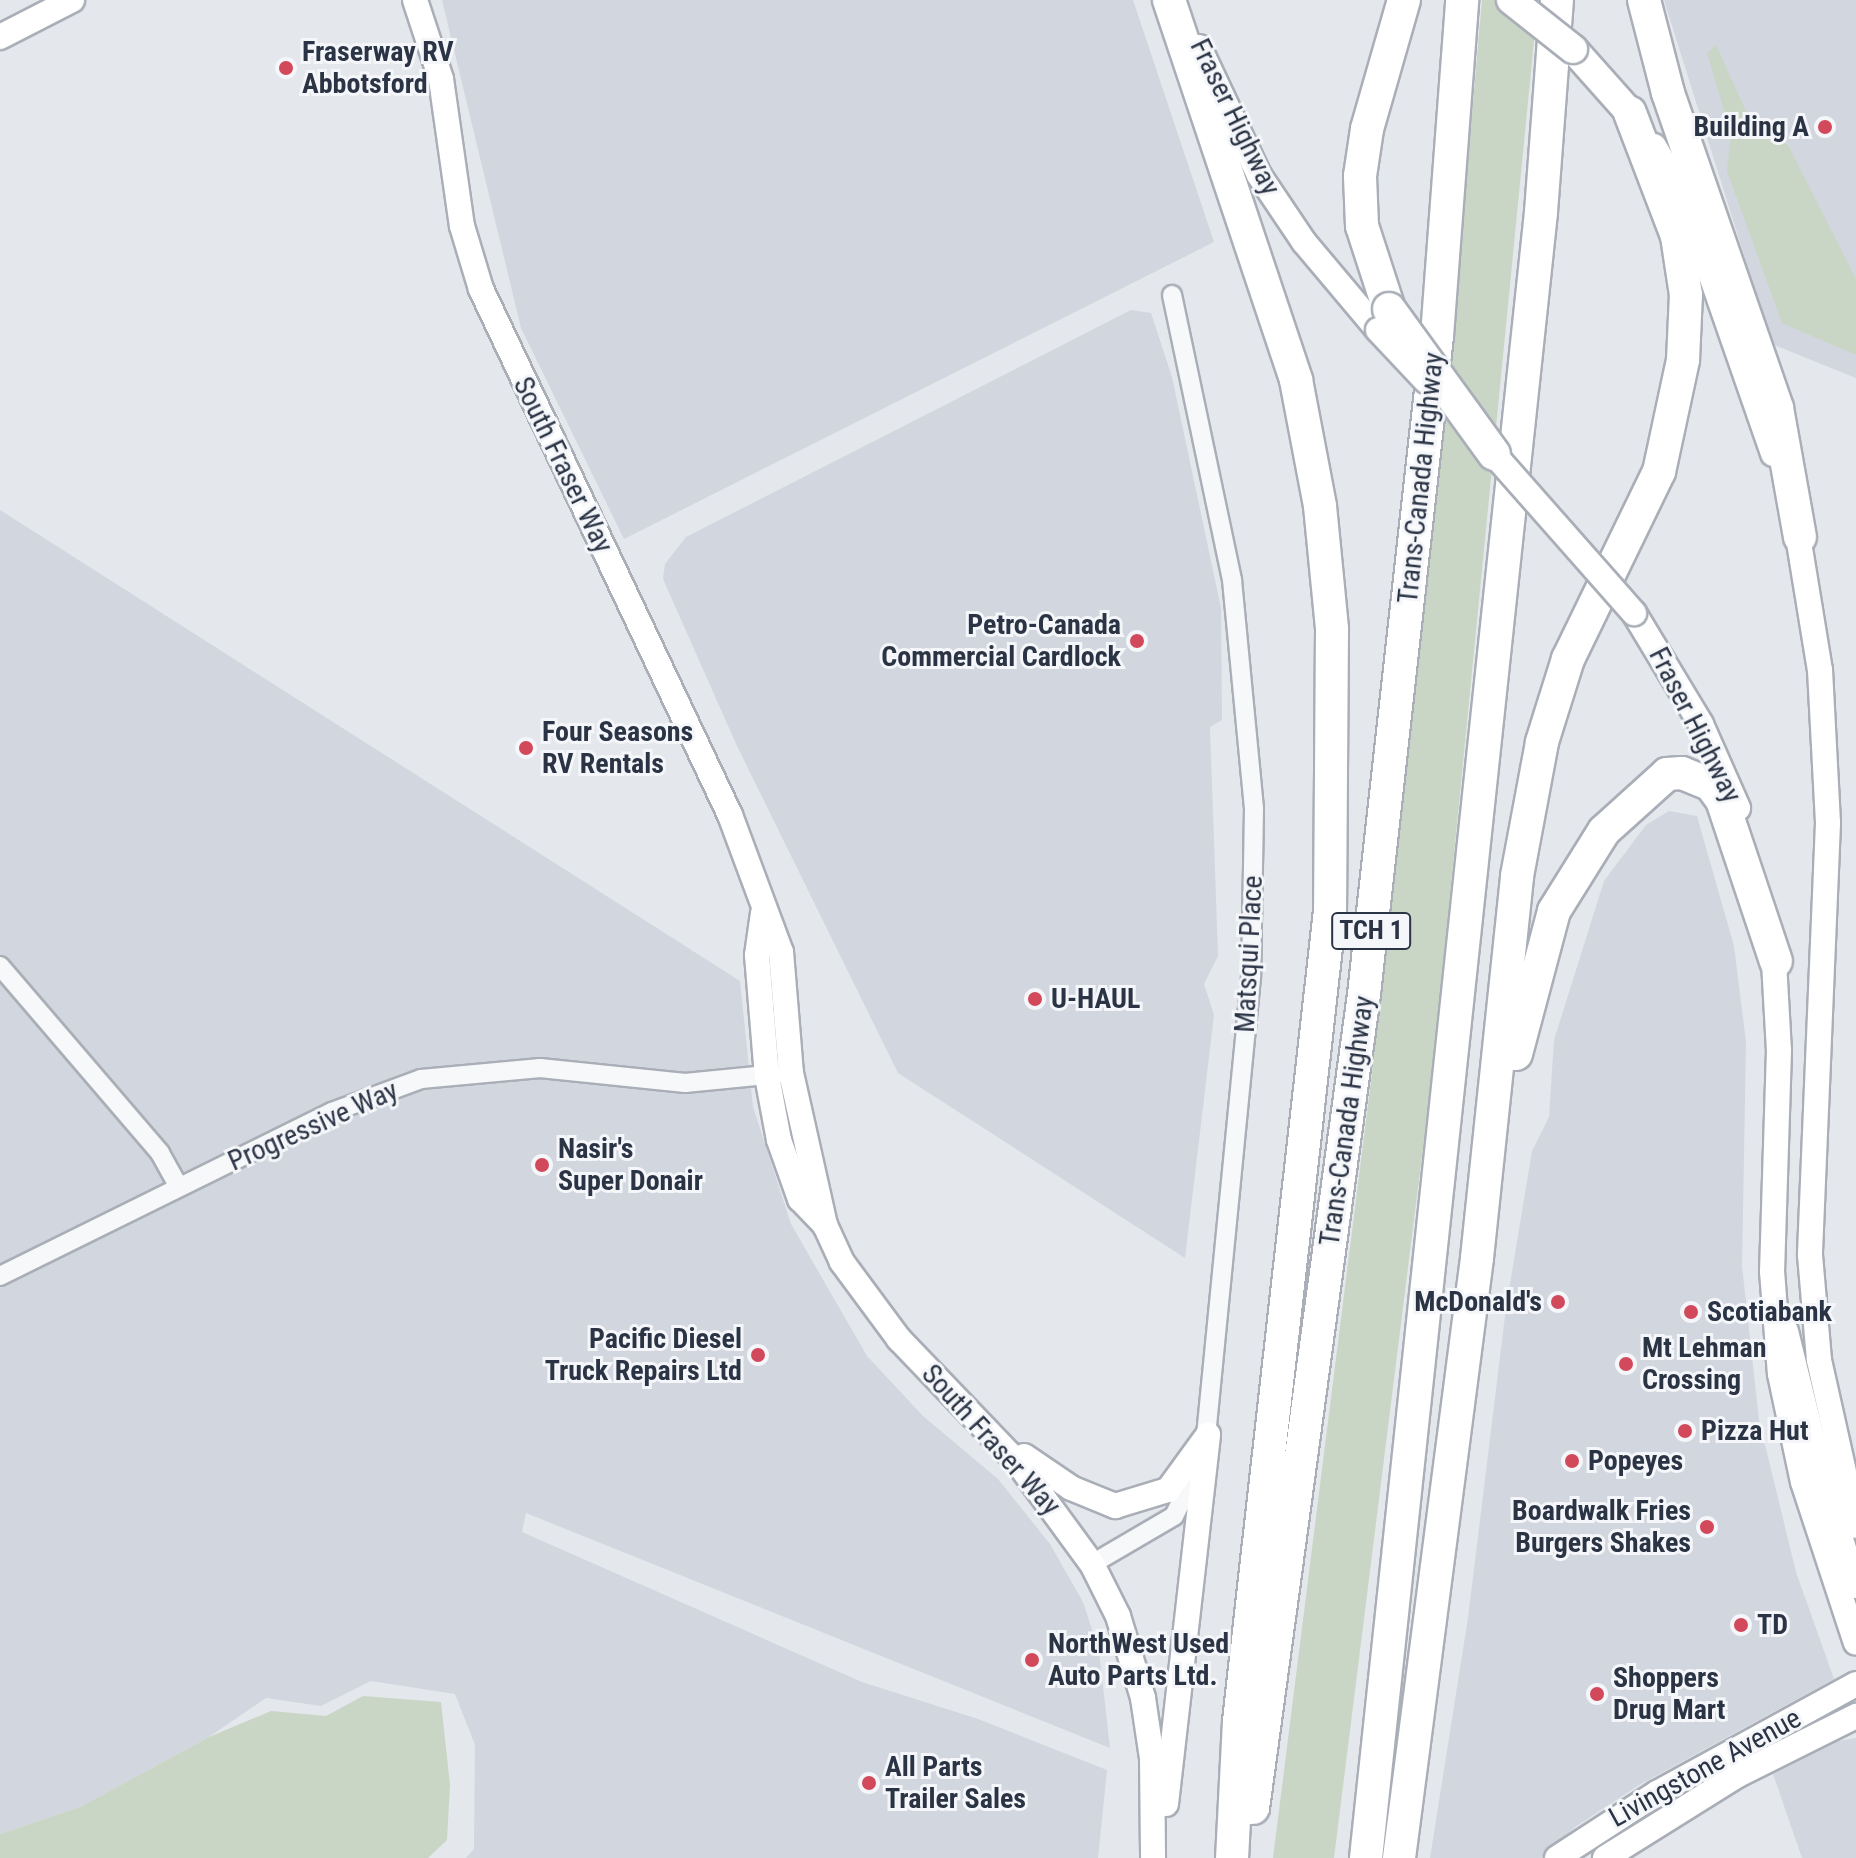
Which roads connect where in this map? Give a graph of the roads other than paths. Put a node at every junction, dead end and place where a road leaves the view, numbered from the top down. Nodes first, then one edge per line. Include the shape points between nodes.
1 (72, 0) edge
2 (415, 0) edge
3 (1169, 0) edge
4 (1180, 0) edge
5 (1404, 0) edge
6 (1462, 0) edge
7 (1511, 0) edge
8 (1557, 0) edge
9 (1644, 0) edge
10 (0, 37) edge
11 (1630, 113) junction
12 (1172, 295) dead end
13 (1384, 320) junction
14 (1494, 454) joint
15 (1800, 537) junction
16 (763, 913) junction
17 (1776, 961) junction
18 (0, 966) edge
19 (791, 1073) junction
20 (767, 1076) junction
21 (179, 1187) junction
22 (825, 1225) junction
23 (1477, 1258) junction
24 (0, 1276) edge
25 (1774, 1299) junction
26 (977, 1417) junction
27 (1208, 1434) junction
28 (1856, 1526) edge
29 (1092, 1564) junction
30 (1856, 1586) edge
31 (1856, 1643) edge
32 (1856, 1684) edge
33 (1856, 1716) edge
34 (1153, 1858) edge
35 (1159, 1858) edge
36 (1232, 1858) edge
37 (1246, 1858) edge
38 (1366, 1858) edge
39 (1399, 1858) edge
40 (1557, 1858) edge
41 (1605, 1858) edge

1 - 10 street
2 - 16 street, South Fraser Way via 441,79 462,226 481,289 730,815
3 - 36 highway via 1296,380 1320,506 1332,629 1330,911 1239,1721
4 - 13 street, Fraser Highway via 1259,175 1304,242
5 - 13 highway via 1367,129 1360,176 1362,226
6 - 37 highway, Trans-Canada Highway / TCH 1 via 1437,336 1364,994
7 - 11 main road, bridge via 1573,49
8 - 38 highway via 1541,212
9 - 15 highway via 1668,93 1777,408
11 - 15 street via 1684,198
11 - 23 highway via 1677,236 1686,295 1683,360 1659,472 1551,699 1517,876
12 - 27 street, Matsqui Place via 1232,580 1254,809 1251,977
13 - 14 highway, bridge
14 - 17 street, Fraser Highway, bridge via 1634,613 1724,773 1761,878
15 - 28 street via 1820,670 1828,823 1810,1255 1819,1360
16 - 19 street, South Fraser Way via 781,952
16 - 20 street, South Fraser Way via 757,955
17 - 23 highway via 1722,800 1711,785 1682,773 1650,784 1581,860 1554,911 1518,1045
17 - 25 street, Fraser Highway
18 - 21 street via 160,1153
19 - 20 street, Progressive Way
19 - 22 street, South Fraser Way
20 - 21 street, Progressive Way via 685,1083 540,1068 421,1079 332,1112
20 - 22 street, South Fraser Way via 779,1140 800,1199
21 - 24 street, Progressive Way
22 - 26 street, South Fraser Way via 869,1301
23 - 39 highway
25 - 30 street via 1797,1361 1812,1442
25 - 31 street, Fraser Highway via 1792,1434 1827,1564
26 - 27 street via 1047,1473 1093,1500 1115,1506 1168,1490
26 - 29 street, South Fraser Way via 1040,1490
27 - 29 street, Matsqui Place via 1190,1494 1174,1516
27 - 35 street
29 - 34 street, South Fraser Way via 1118,1616 1143,1698 1152,1758
32 - 40 street, Livingstone Avenue via 1657,1793
33 - 41 street, Livingstone Avenue via 1738,1775

